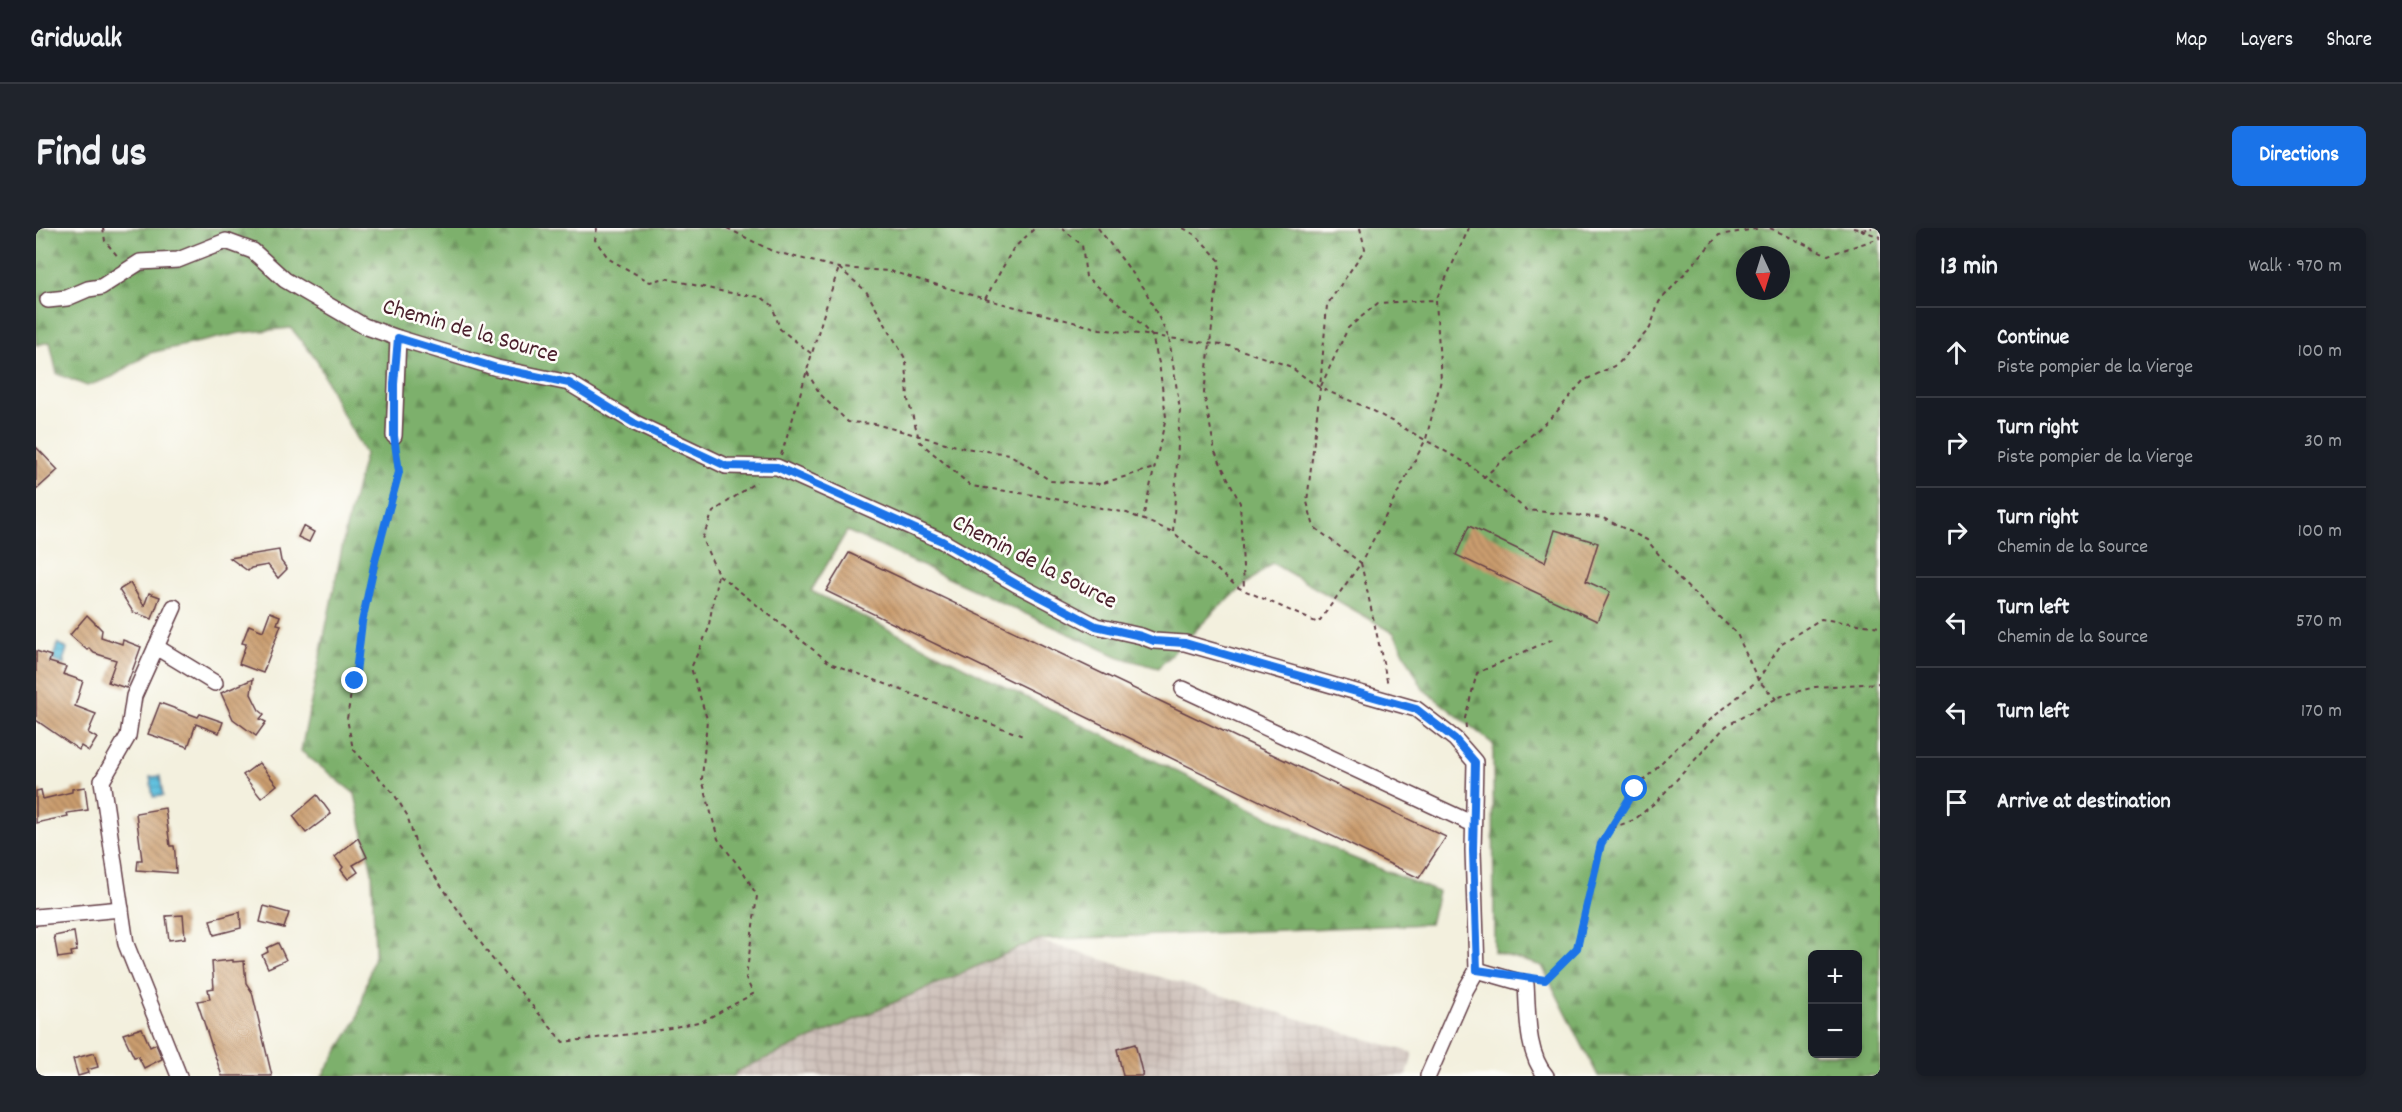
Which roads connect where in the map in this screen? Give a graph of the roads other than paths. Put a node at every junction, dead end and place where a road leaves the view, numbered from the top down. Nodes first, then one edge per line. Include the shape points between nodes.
1 (48, 300) dead end
2 (398, 338) junction
3 (394, 436) road end
4 (174, 607) dead end
5 (156, 647) junction
6 (215, 682) dead end
7 (1183, 689) dead end
8 (1473, 824) junction
9 (121, 909) junction
10 (36, 917) edge
11 (1477, 970) junction
12 (179, 1076) edge
13 (1428, 1076) edge
14 (1546, 1076) edge

1 - 2 street, Chemin de la Source via 101,287 140,262 178,260 226,241 253,251 285,280 364,326
2 - 3 street
2 - 8 street, Chemin de la Source via 497,368 569,383 634,423 726,466 777,467 942,541 1096,626 1154,641 1185,643 1416,709 1455,739 1475,762
4 - 5 street
5 - 6 street
5 - 9 street via 134,696 128,736 102,781
7 - 8 street
8 - 11 street
9 - 10 street
9 - 12 street via 126,944
11 - 13 street
11 - 14 street via 1526,984 1529,1034

